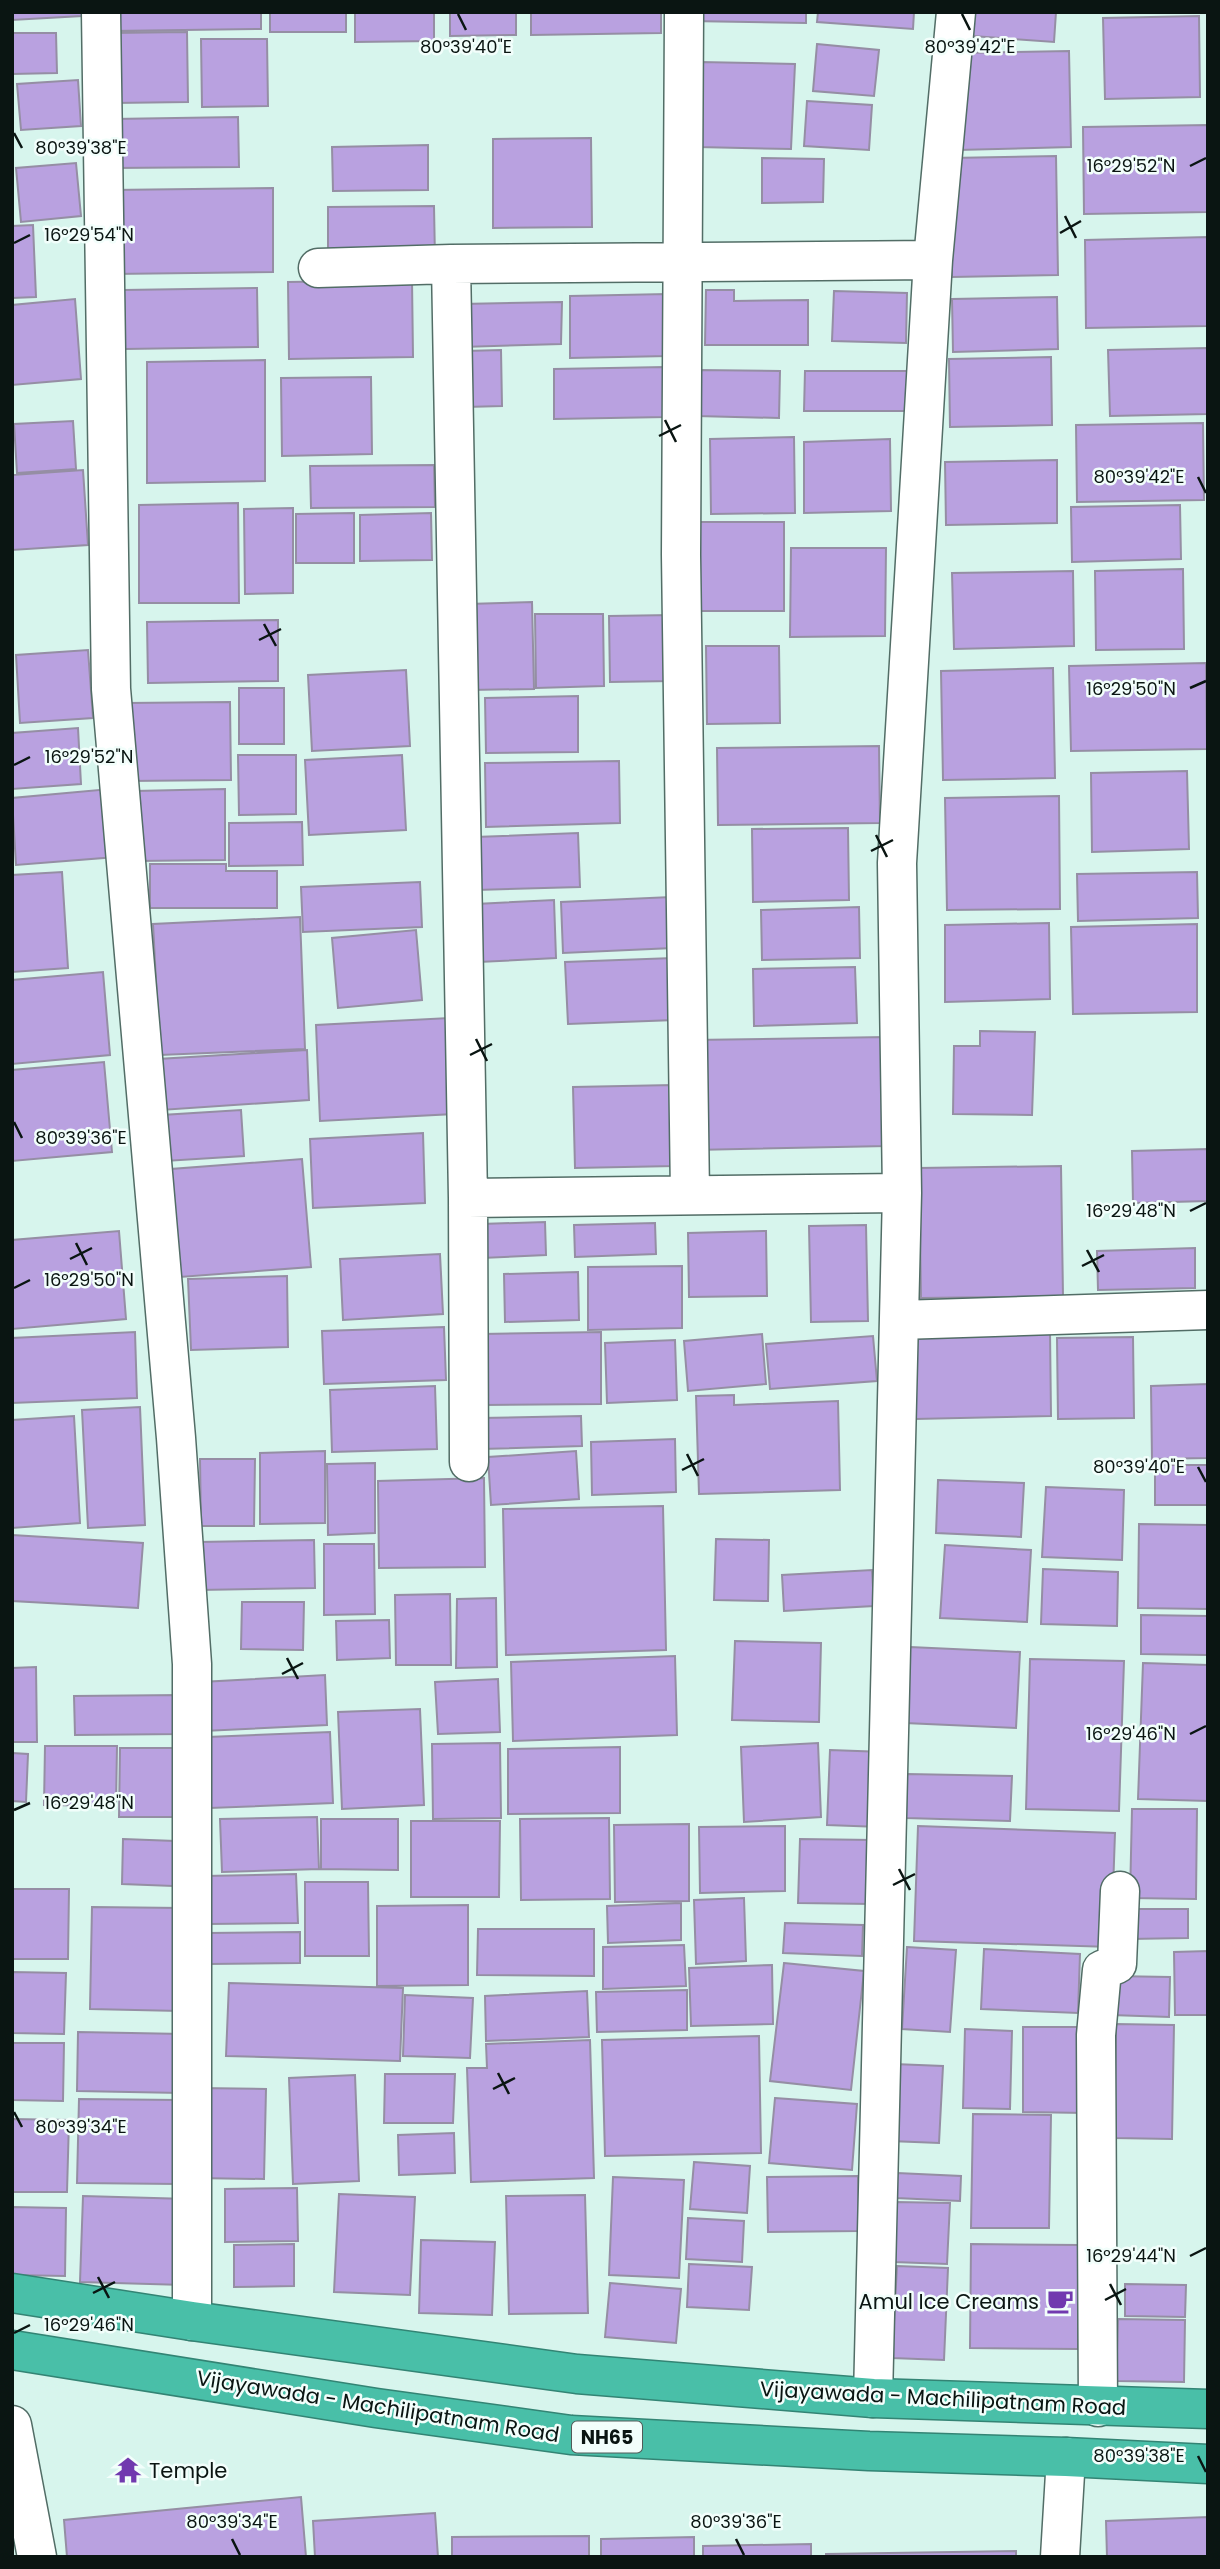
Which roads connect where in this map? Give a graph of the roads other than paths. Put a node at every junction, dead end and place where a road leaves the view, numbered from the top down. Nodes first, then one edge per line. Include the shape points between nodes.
1 (101, 12) edge
2 (684, 12) edge
3 (956, 12) edge
4 (933, 260) junction
5 (451, 264) junction
6 (684, 264) junction
7 (318, 268) dead end
8 (902, 1193) junction
9 (690, 1195) junction
10 (467, 1198) junction
11 (1208, 1310) edge
12 (900, 1320) junction
13 (469, 1462) dead end
14 (1120, 1891) dead end
15 (12, 2293) edge
16 (192, 2321) junction
17 (12, 2350) edge
18 (873, 2398) junction
19 (1098, 2407) junction
20 (1208, 2409) edge
21 (12, 2425) edge
22 (1066, 2456) junction
23 (1208, 2464) edge
24 (37, 2557) edge
25 (1060, 2557) edge

1 - 16 street via 111,689 192,1664
2 - 6 street
3 - 4 street
4 - 6 street
4 - 8 street via 897,863
5 - 6 street
5 - 7 street
5 - 10 street
6 - 9 street via 681,555
8 - 9 street
8 - 12 street
9 - 10 street
10 - 13 street
11 - 12 street
12 - 18 street
14 - 19 street via 1116,1964 1102,1970 1096,2035
15 - 16 highway, Vijayawada - Machilipatnam Road
16 - 18 highway, Vijayawada - Machilipatnam Road via 577,2374
17 - 22 highway, Vijayawada - Machilipatnam Road / NH65 via 570,2435
18 - 19 highway, Vijayawada - Machilipatnam Road
19 - 20 highway, Vijayawada - Machilipatnam Road
21 - 24 street
22 - 23 highway, Vijayawada - Machilipatnam Road / NH65
22 - 25 street

